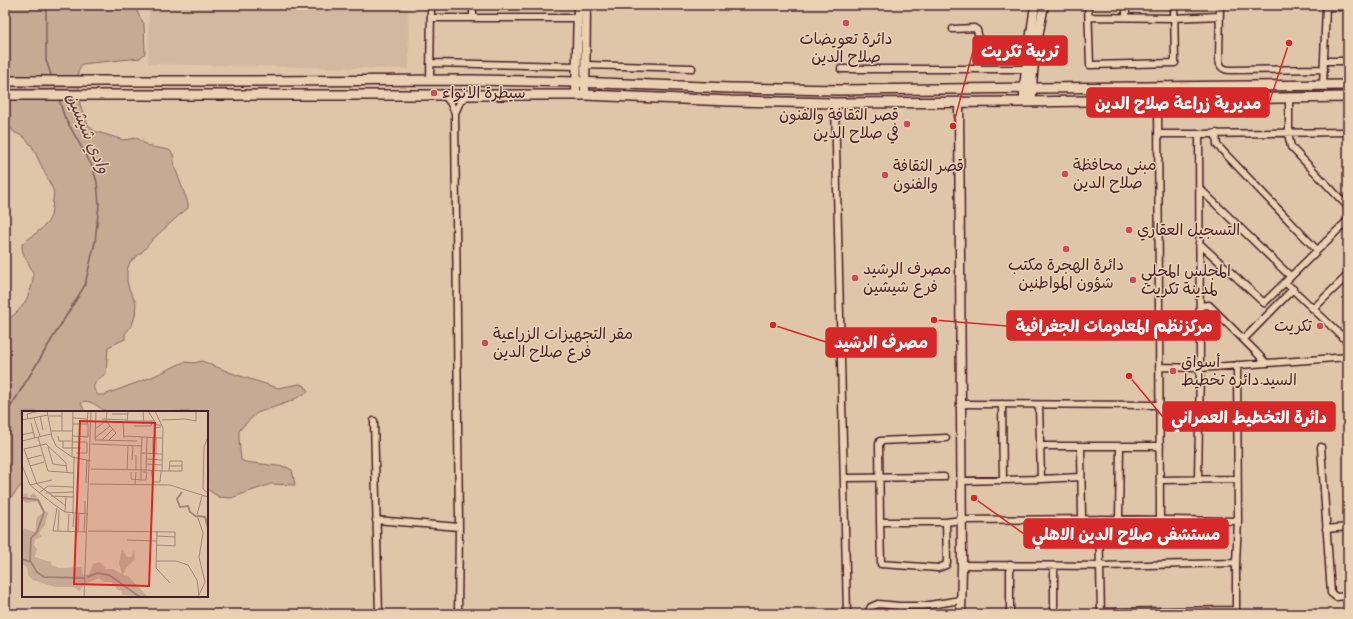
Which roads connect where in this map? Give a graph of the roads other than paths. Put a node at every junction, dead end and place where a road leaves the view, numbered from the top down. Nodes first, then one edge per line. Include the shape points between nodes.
1 (431, 5) edge
2 (473, 5) edge
3 (578, 5) edge
4 (586, 5) edge
5 (1035, 5) edge
6 (1044, 5) edge
7 (1088, 5) edge
8 (1126, 5) edge
9 (1174, 5) edge
10 (1220, 5) edge
11 (1326, 6) edge
12 (1348, 7) edge
13 (1220, 16) junction
14 (473, 17) junction
15 (1089, 17) junction
16 (431, 18) junction
17 (577, 18) junction
18 (1126, 18) junction
19 (1174, 18) junction
20 (953, 29) dead end
21 (1325, 61) junction
22 (1348, 61) edge
23 (430, 63) junction
24 (585, 65) junction
25 (576, 66) junction
26 (692, 68) dead end
27 (841, 69) dead end
28 (978, 69) junction
29 (1026, 69) junction
30 (1324, 69) junction
31 (430, 80) junction
32 (5, 81) edge
33 (368, 81) junction
34 (580, 82) junction
35 (1348, 85) edge
36 (1323, 86) junction
37 (1028, 88) junction
38 (369, 94) junction
39 (443, 94) junction
40 (468, 94) junction
41 (5, 95) edge
42 (580, 95) junction
43 (1348, 98) edge
44 (1289, 99) junction
45 (1158, 100) junction
46 (959, 102) junction
47 (1028, 102) junction
48 (835, 103) junction
49 (455, 113) junction
50 (1289, 132) junction
51 (1348, 132) edge
52 (1216, 133) junction
53 (1158, 134) junction
54 (1199, 134) junction
55 (1199, 188) junction
56 (1348, 207) edge
57 (1348, 220) edge
58 (1199, 243) junction
59 (1318, 250) junction
60 (1348, 275) edge
61 (1290, 276) junction
62 (1285, 282) junction
63 (1293, 290) junction
64 (1200, 306) junction
65 (1313, 309) junction
66 (1244, 339) junction
67 (1348, 342) edge
68 (1348, 357) edge
69 (1266, 363) junction
70 (1237, 365) junction
71 (1159, 367) junction
72 (1200, 368) junction
73 (961, 404) junction
74 (1002, 404) junction
75 (1039, 404) junction
76 (1159, 405) junction
77 (374, 421) dead end
78 (946, 438) dead end
79 (1040, 446) junction
80 (1081, 446) junction
81 (1120, 446) junction
82 (1160, 446) junction
83 (1320, 447) dead end
84 (944, 477) dead end
85 (1081, 477) junction
86 (844, 478) junction
87 (879, 478) junction
88 (1041, 479) junction
89 (1198, 479) junction
90 (1238, 479) junction
91 (1003, 480) junction
92 (1160, 480) junction
93 (961, 481) junction
94 (1100, 518) junction
95 (1082, 519) junction
96 (1119, 519) junction
97 (376, 520) junction
98 (961, 520) junction
99 (1160, 520) junction
100 (1238, 521) junction
101 (880, 522) junction
102 (946, 522) junction
103 (459, 527) junction
104 (1348, 527) edge
105 (1326, 529) junction
106 (1236, 563) junction
107 (962, 565) junction
108 (1010, 566) junction
109 (1054, 566) junction
110 (1100, 566) junction
111 (1348, 596) edge
112 (961, 600) junction
113 (1236, 612) edge
114 (1101, 613) edge
115 (379, 614) edge
116 (458, 614) edge
117 (848, 614) edge
118 (867, 614) edge
119 (961, 614) edge
120 (1010, 614) edge
121 (1054, 614) edge

1 - 16 street
2 - 14 street
3 - 17 street
4 - 24 street
5 - 29 street
6 - 37 street
7 - 15 street
8 - 18 street
9 - 19 street
10 - 13 street
11 - 12 street
11 - 21 street
13 - 19 street
13 - 30 street via 1219,64 1225,70
14 - 16 street
14 - 17 street
15 - 18 street
15 - 19 street via 1090,65 1175,63
16 - 23 street
17 - 25 street
18 - 19 street
20 - 28 street via 977,30
21 - 22 street
21 - 30 street
23 - 25 street
23 - 31 street
24 - 26 street
24 - 34 street
25 - 34 street
27 - 28 street
28 - 29 street
29 - 37 street
30 - 36 street
31 - 33 main road
31 - 34 main road
32 - 33 main road
33 - 38 main road
34 - 37 main road via 839,90
34 - 42 street
35 - 36 main road
36 - 37 main road
37 - 47 street
38 - 39 main road
38 - 41 main road
39 - 40 main road
39 - 49 street
40 - 42 main road
40 - 49 street via 460,102
42 - 48 main road
43 - 44 main road
44 - 45 main road
44 - 50 street
45 - 47 main road
45 - 53 street
46 - 47 main road
46 - 48 main road
46 - 73 street
48 - 86 street
49 - 103 street
50 - 51 street
50 - 52 street
50 - 56 street via 1289,143 1294,151
52 - 54 street
52 - 59 street via 1217,145
53 - 54 street
53 - 71 street
54 - 55 street
55 - 58 street
55 - 61 street
57 - 59 street
58 - 62 street via 1264,303
58 - 64 street
59 - 61 street
60 - 65 street
61 - 62 street
62 - 63 street
63 - 65 street
63 - 66 street
64 - 66 street via 1210,305
64 - 72 street
65 - 67 street
66 - 69 street
68 - 69 street
69 - 70 street
70 - 72 street
70 - 90 street
71 - 72 street
71 - 76 street
72 - 89 street
73 - 74 street
73 - 93 street
74 - 75 street
74 - 91 street
75 - 76 street
75 - 79 street
76 - 82 street
77 - 97 street
78 - 87 street via 880,441
79 - 80 street
79 - 88 street
80 - 81 street
80 - 85 street
81 - 82 street
81 - 96 street
82 - 92 street
83 - 105 street
84 - 87 street
85 - 88 street
85 - 95 street
86 - 87 street
86 - 117 street
87 - 101 street
88 - 91 street
89 - 90 street
89 - 92 street
90 - 100 street
91 - 93 street
92 - 99 street
93 - 98 street
94 - 95 street
94 - 96 street
94 - 110 street
95 - 98 street
96 - 99 street
97 - 103 street
97 - 115 street
98 - 102 street
98 - 107 street
99 - 100 street
100 - 106 street
101 - 102 street
101 - 102 street via 880,564 938,568 947,562
103 - 116 street
104 - 105 street
105 - 111 street via 1331,593 1336,597
106 - 110 street
106 - 113 street
107 - 108 street
107 - 112 street
108 - 109 street
108 - 120 street
109 - 110 street
109 - 121 street
110 - 114 street
112 - 118 street via 922,606 878,604 871,607
112 - 119 street
113 - 114 street

